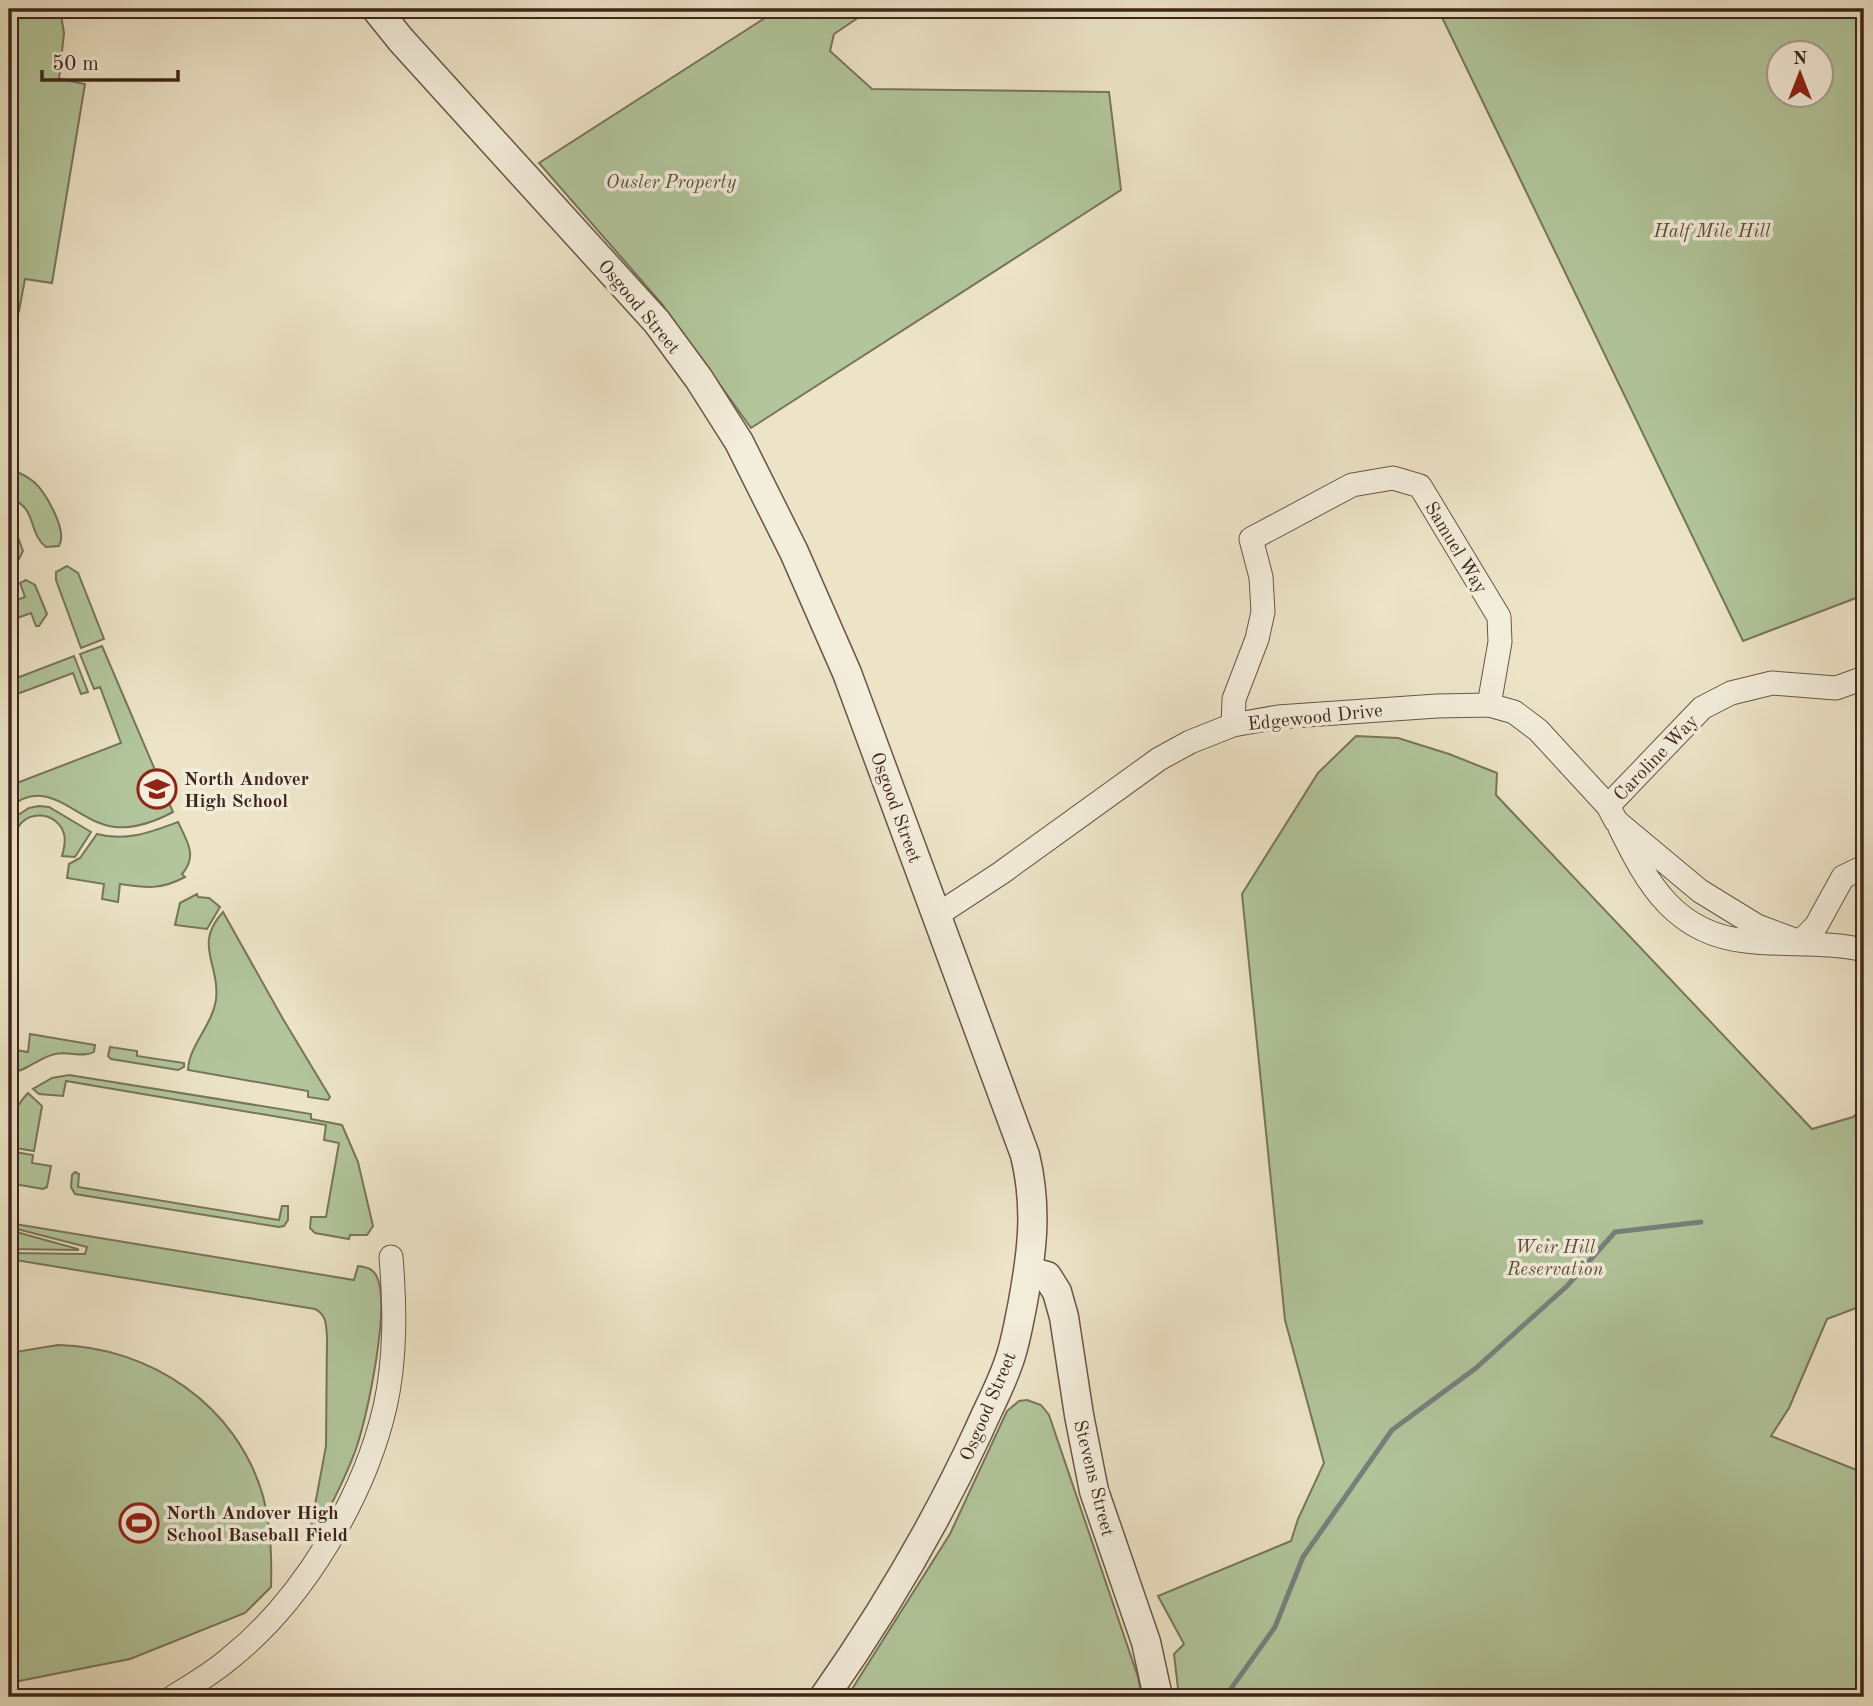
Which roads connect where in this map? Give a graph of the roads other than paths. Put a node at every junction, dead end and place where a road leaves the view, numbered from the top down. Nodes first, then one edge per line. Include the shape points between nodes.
1 (376, 9) edge
2 (1864, 678) edge
3 (1489, 705) junction
4 (1233, 725) junction
5 (1612, 813) junction
6 (1864, 867) edge
7 (937, 915) junction
8 (1800, 942) junction
9 (1864, 950) edge
10 (391, 1258) dead end
11 (1028, 1272) junction
12 (173, 1697) edge
13 (824, 1697) edge
14 (1158, 1697) edge

1 - 7 street, Osgood Street via 657,323 739,442 847,673
2 - 5 street, Caroline Way via 1836,688 1772,683 1731,693 1702,708
3 - 4 street, Edgewood Drive via 1278,717
3 - 4 street, Samuel Way via 1500,642 1499,617 1420,486 1393,478 1352,485 1251,539 1261,578 1263,612 1234,699
3 - 5 street, Edgewood Drive via 1514,712 1538,730
4 - 7 street, Edgewood Drive via 1159,759
5 - 8 street, Edgewood Drive via 1700,891 1758,926
5 - 8 street, Edgewood Drive via 1660,898 1684,918 1716,936 1746,942
6 - 8 street via 1843,877 1816,926
7 - 11 street, Osgood Street via 1025,1155 1034,1227
8 - 9 street, Edgewood Drive
10 - 12 street via 394,1321 385,1405 369,1461 348,1507 296,1591 232,1658
11 - 13 street, Osgood Street via 1009,1363 966,1458 926,1537
11 - 14 street, Stevens Street via 1047,1276 1065,1317 1094,1491 1146,1642

